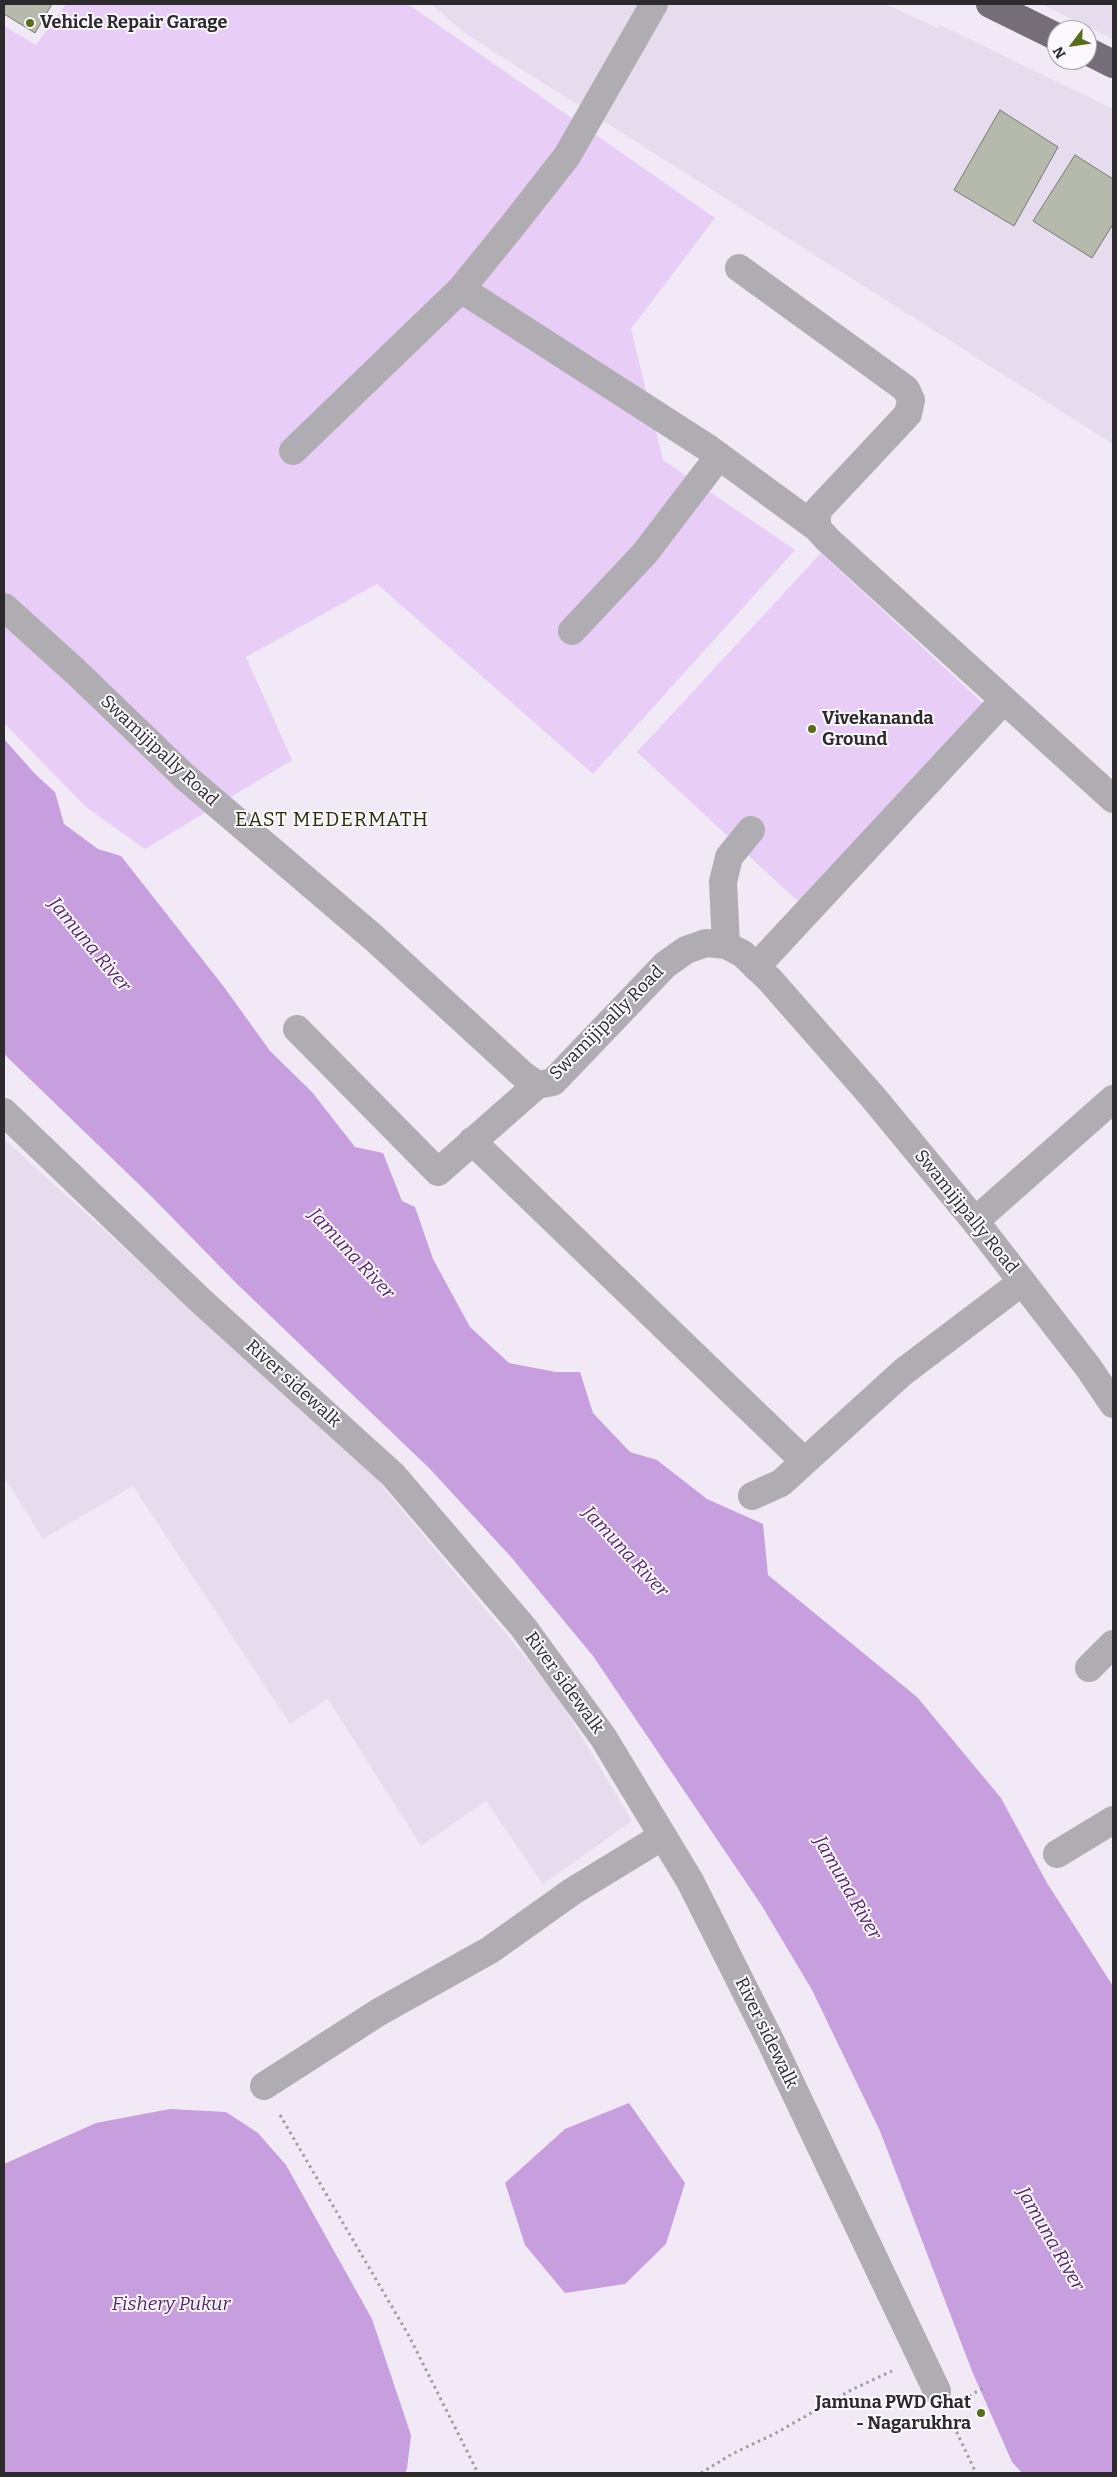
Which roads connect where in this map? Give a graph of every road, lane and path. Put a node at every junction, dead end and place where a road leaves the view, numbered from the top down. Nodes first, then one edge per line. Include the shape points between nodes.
1 (654, 4) edge
2 (990, 4) edge
3 (1047, 32) edge
4 (1097, 57) edge
5 (1113, 64) edge
6 (739, 268) dead end
7 (461, 288) junction
8 (293, 451) dead end
9 (719, 456) junction
10 (817, 528) junction
11 (4, 607) edge
12 (572, 631) dead end
13 (1004, 700) junction
14 (1113, 799) edge
15 (751, 830) dead end
16 (726, 945) junction
17 (756, 967) junction
18 (297, 1029) dead end
19 (537, 1085) junction
20 (1113, 1099) edge
21 (4, 1112) edge
22 (472, 1141) junction
23 (975, 1221) junction
24 (1022, 1282) junction
25 (1113, 1404) edge
26 (804, 1462) junction
27 (752, 1496) dead end
28 (1113, 1644) edge
29 (1090, 1668) dead end
30 (1113, 1820) edge
31 (663, 1836) junction
32 (1057, 1854) dead end
33 (264, 2086) joint
34 (922, 2358) junction
35 (937, 2391) joint
36 (478, 2473) edge
37 (701, 2473) edge
38 (976, 2473) edge

1 - 7 street via 567,156
2 - 3 highway
4 - 5 highway
6 - 10 street via 906,389 911,400 908,414 817,511
7 - 8 street
7 - 9 street
9 - 10 street
9 - 12 street via 645,553
10 - 13 street
11 - 19 street, Swamijipally Road via 184,776 374,938
13 - 14 street
13 - 17 street
15 - 16 street via 729,857 723,882
16 - 17 street, Swamijipally Road via 743,954
16 - 19 street, Swamijipally Road via 706,943 686,950 665,966 553,1082
17 - 23 street, Swamijipally Road via 872,1096
18 - 22 street via 438,1172
19 - 22 street
20 - 23 street
21 - 31 street, River sidewalk via 201,1301 392,1475 523,1627 603,1736
22 - 26 street
23 - 24 street, Swamijipally Road
24 - 25 street, Swamijipally Road
24 - 26 street via 903,1372
26 - 27 street via 781,1483
28 - 29 street
30 - 32 street
31 - 33 street via 573,1890 490,1950 379,2012
31 - 34 street, River sidewalk via 690,1881 771,2042
33 - 36 path via 409,2336
34 - 35 street, River sidewalk
34 - 37 path via 853,2388
35 - 38 path

